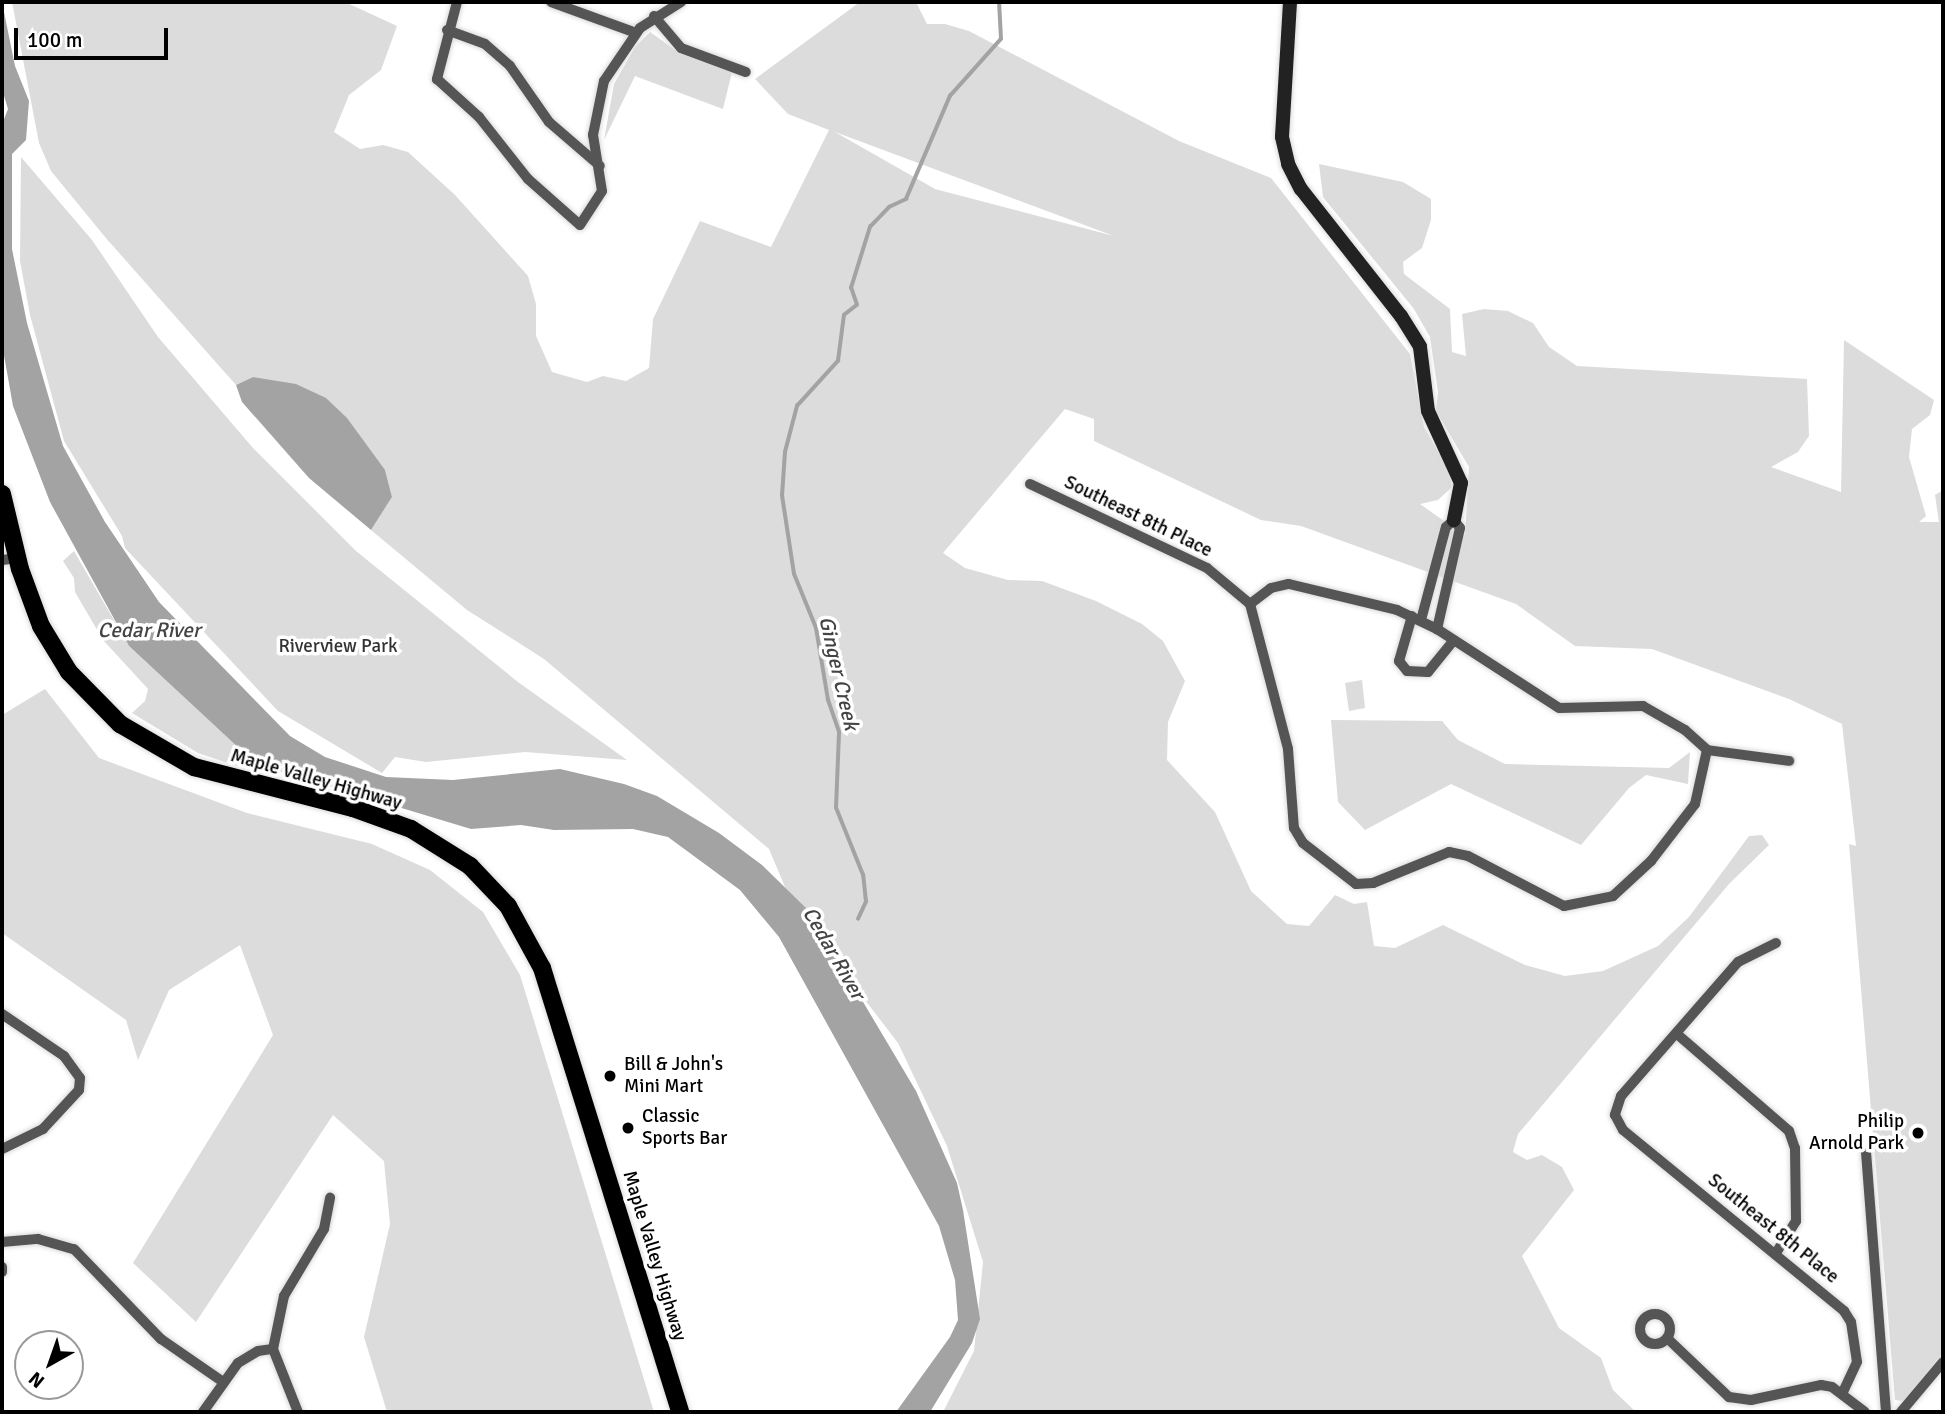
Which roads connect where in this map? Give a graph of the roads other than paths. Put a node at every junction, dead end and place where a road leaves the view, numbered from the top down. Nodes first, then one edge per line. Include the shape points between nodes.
1 (457, 2) edge
2 (551, 2) edge
3 (681, 2) edge
4 (1290, 2) edge
5 (654, 16) junction
6 (447, 30) junction
7 (636, 33) junction
8 (746, 72) dead end
9 (600, 166) junction
10 (1030, 484) dead end
11 (2, 494) edge
12 (1454, 520) junction
13 (10, 559) edge
14 (1250, 604) junction
15 (1416, 618) junction
16 (1437, 629) junction
17 (1454, 640) junction
18 (1707, 750) junction
19 (1789, 761) dead end
20 (1776, 943) dead end
21 (2, 1014) edge
22 (1677, 1034) junction
23 (2, 1149) edge
24 (1866, 1152) dead end
25 (330, 1198) dead end
26 (2, 1242) edge
27 (1775, 1254) junction
28 (1667, 1338) dead end
29 (273, 1349) junction
30 (1943, 1362) edge
31 (223, 1382) junction
32 (1842, 1394) junction
33 (203, 1412) edge
34 (298, 1412) edge
35 (680, 1412) edge
36 (1865, 1412) edge
37 (1886, 1412) edge
38 (1901, 1412) edge

1 - 6 street
2 - 7 street
3 - 5 street
4 - 12 street via 1282,137 1289,164 1301,189 1420,347 1428,411 1461,483
5 - 7 street
5 - 8 street via 681,48
6 - 9 street via 485,44 527,87 563,137
6 - 9 street via 436,66 439,83 479,117 560,211 580,225 602,191
7 - 9 street via 616,59 597,97 593,135
10 - 14 street, Southeast 8th Place via 1207,568
11 - 13 main road, Maple Valley Highway
12 - 15 street via 1446,527
12 - 16 street via 1460,528
13 - 35 main road, Maple Valley Highway via 41,626 69,672 102,709 141,740 194,767 389,819 444,846 493,886 523,928 542,968
14 - 15 street via 1271,588 1289,584
14 - 18 street via 1288,749 1294,828 1303,843 1356,884 1373,883 1450,852 1468,856 1556,904 1579,905 1613,896 1651,861 1695,804
15 - 16 street
15 - 17 street via 1399,661 1407,671 1428,672
16 - 17 street
17 - 18 street via 1559,708 1643,706 1685,730
18 - 19 street
20 - 22 street via 1738,962
21 - 23 street via 64,1056 80,1078 79,1090 43,1129
22 - 27 street via 1789,1131 1794,1148 1796,1221
22 - 27 street, Southeast 8th Place via 1621,1096 1615,1115 1623,1130
24 - 37 street
25 - 29 street via 324,1229 284,1296
26 - 31 street via 38,1239 74,1249 167,1344
27 - 32 street, Southeast 8th Place via 1835,1302 1851,1322 1857,1362
28 - 32 street via 1729,1397 1751,1400 1821,1385
29 - 31 street via 245,1357
29 - 34 street
30 - 38 street
31 - 33 street
32 - 36 street

